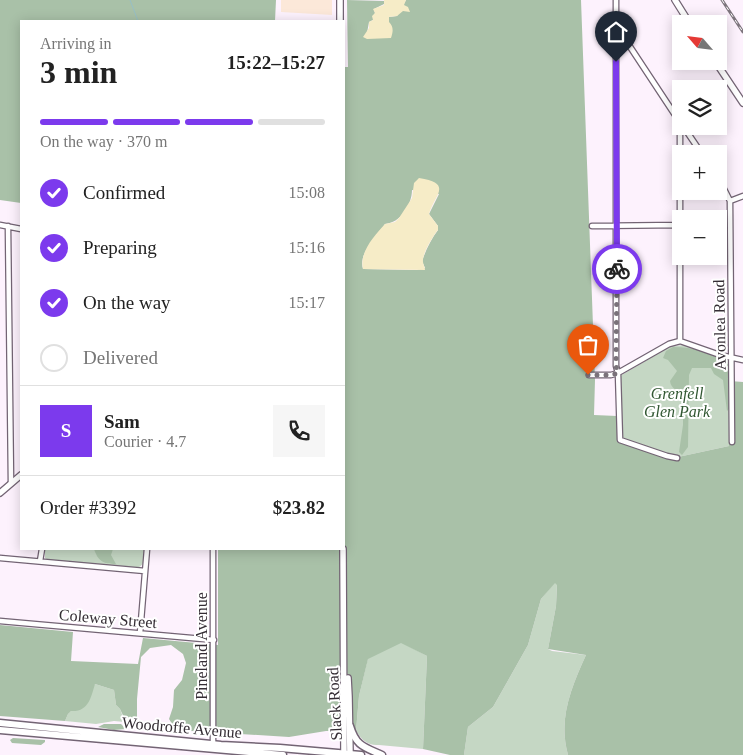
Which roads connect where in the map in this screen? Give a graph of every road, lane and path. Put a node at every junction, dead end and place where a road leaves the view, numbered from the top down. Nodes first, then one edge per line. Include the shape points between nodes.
1 (340, 0) edge
2 (616, 0) edge
3 (675, 0) edge
4 (684, 15) edge
5 (340, 20) edge
6 (616, 26) junction
7 (721, 70) edge
8 (743, 103) edge
9 (672, 110) edge
10 (681, 135) edge
11 (727, 195) edge
12 (743, 196) edge
13 (730, 201) junction
14 (680, 210) edge
15 (0, 225) edge
16 (8, 226) junction
17 (592, 226) dead end
18 (672, 226) edge
19 (617, 227) junction
20 (20, 229) edge
21 (680, 265) edge
22 (680, 341) junction
23 (732, 358) junction
24 (743, 360) edge
25 (618, 373) junction
26 (588, 375) dead end
27 (732, 442) dead end
28 (676, 458) dead end
29 (20, 476) edge
30 (11, 482) junction
31 (0, 493) edge
32 (42, 550) edge
33 (147, 550) edge
34 (212, 550) edge
35 (343, 550) edge
36 (0, 558) edge
37 (40, 562) junction
38 (144, 571) junction
39 (0, 621) edge
40 (140, 633) junction
41 (214, 640) junction
42 (344, 652) junction
43 (0, 724) edge
44 (350, 726) junction
45 (0, 730) edge
46 (213, 744) junction
47 (347, 754) edge
48 (283, 755) edge
49 (361, 755) edge
50 (382, 755) edge

1 - 5 street
2 - 6 street
3 - 4 street
6 - 9 street
6 - 19 street
7 - 8 street
10 - 14 street
11 - 13 street, Avonlea Road
12 - 13 street
13 - 23 street, Avonlea Road
15 - 16 street
16 - 20 street
16 - 30 street
17 - 19 street
18 - 19 street
19 - 25 street
21 - 22 street
22 - 23 street
22 - 25 street
23 - 24 street
23 - 27 street, Avonlea Road
25 - 26 street
25 - 28 street via 620,440
29 - 30 street
30 - 31 street
32 - 37 street
33 - 38 street
34 - 41 street, Pineland Avenue
35 - 42 street, Slack Road
36 - 37 street
37 - 38 street
38 - 40 street
39 - 40 street, Coleway Street
40 - 41 street, Coleway Street
41 - 46 street, Pineland Avenue
42 - 44 street, Slack Road
42 - 47 street, Slack Road
43 - 46 main road, Woodroffe Avenue
44 - 47 street, Slack Road
44 - 50 main road via 360,745
45 - 48 main road, Woodroffe Avenue
46 - 47 main road, Woodroffe Avenue
47 - 49 main road, Woodroffe Avenue

